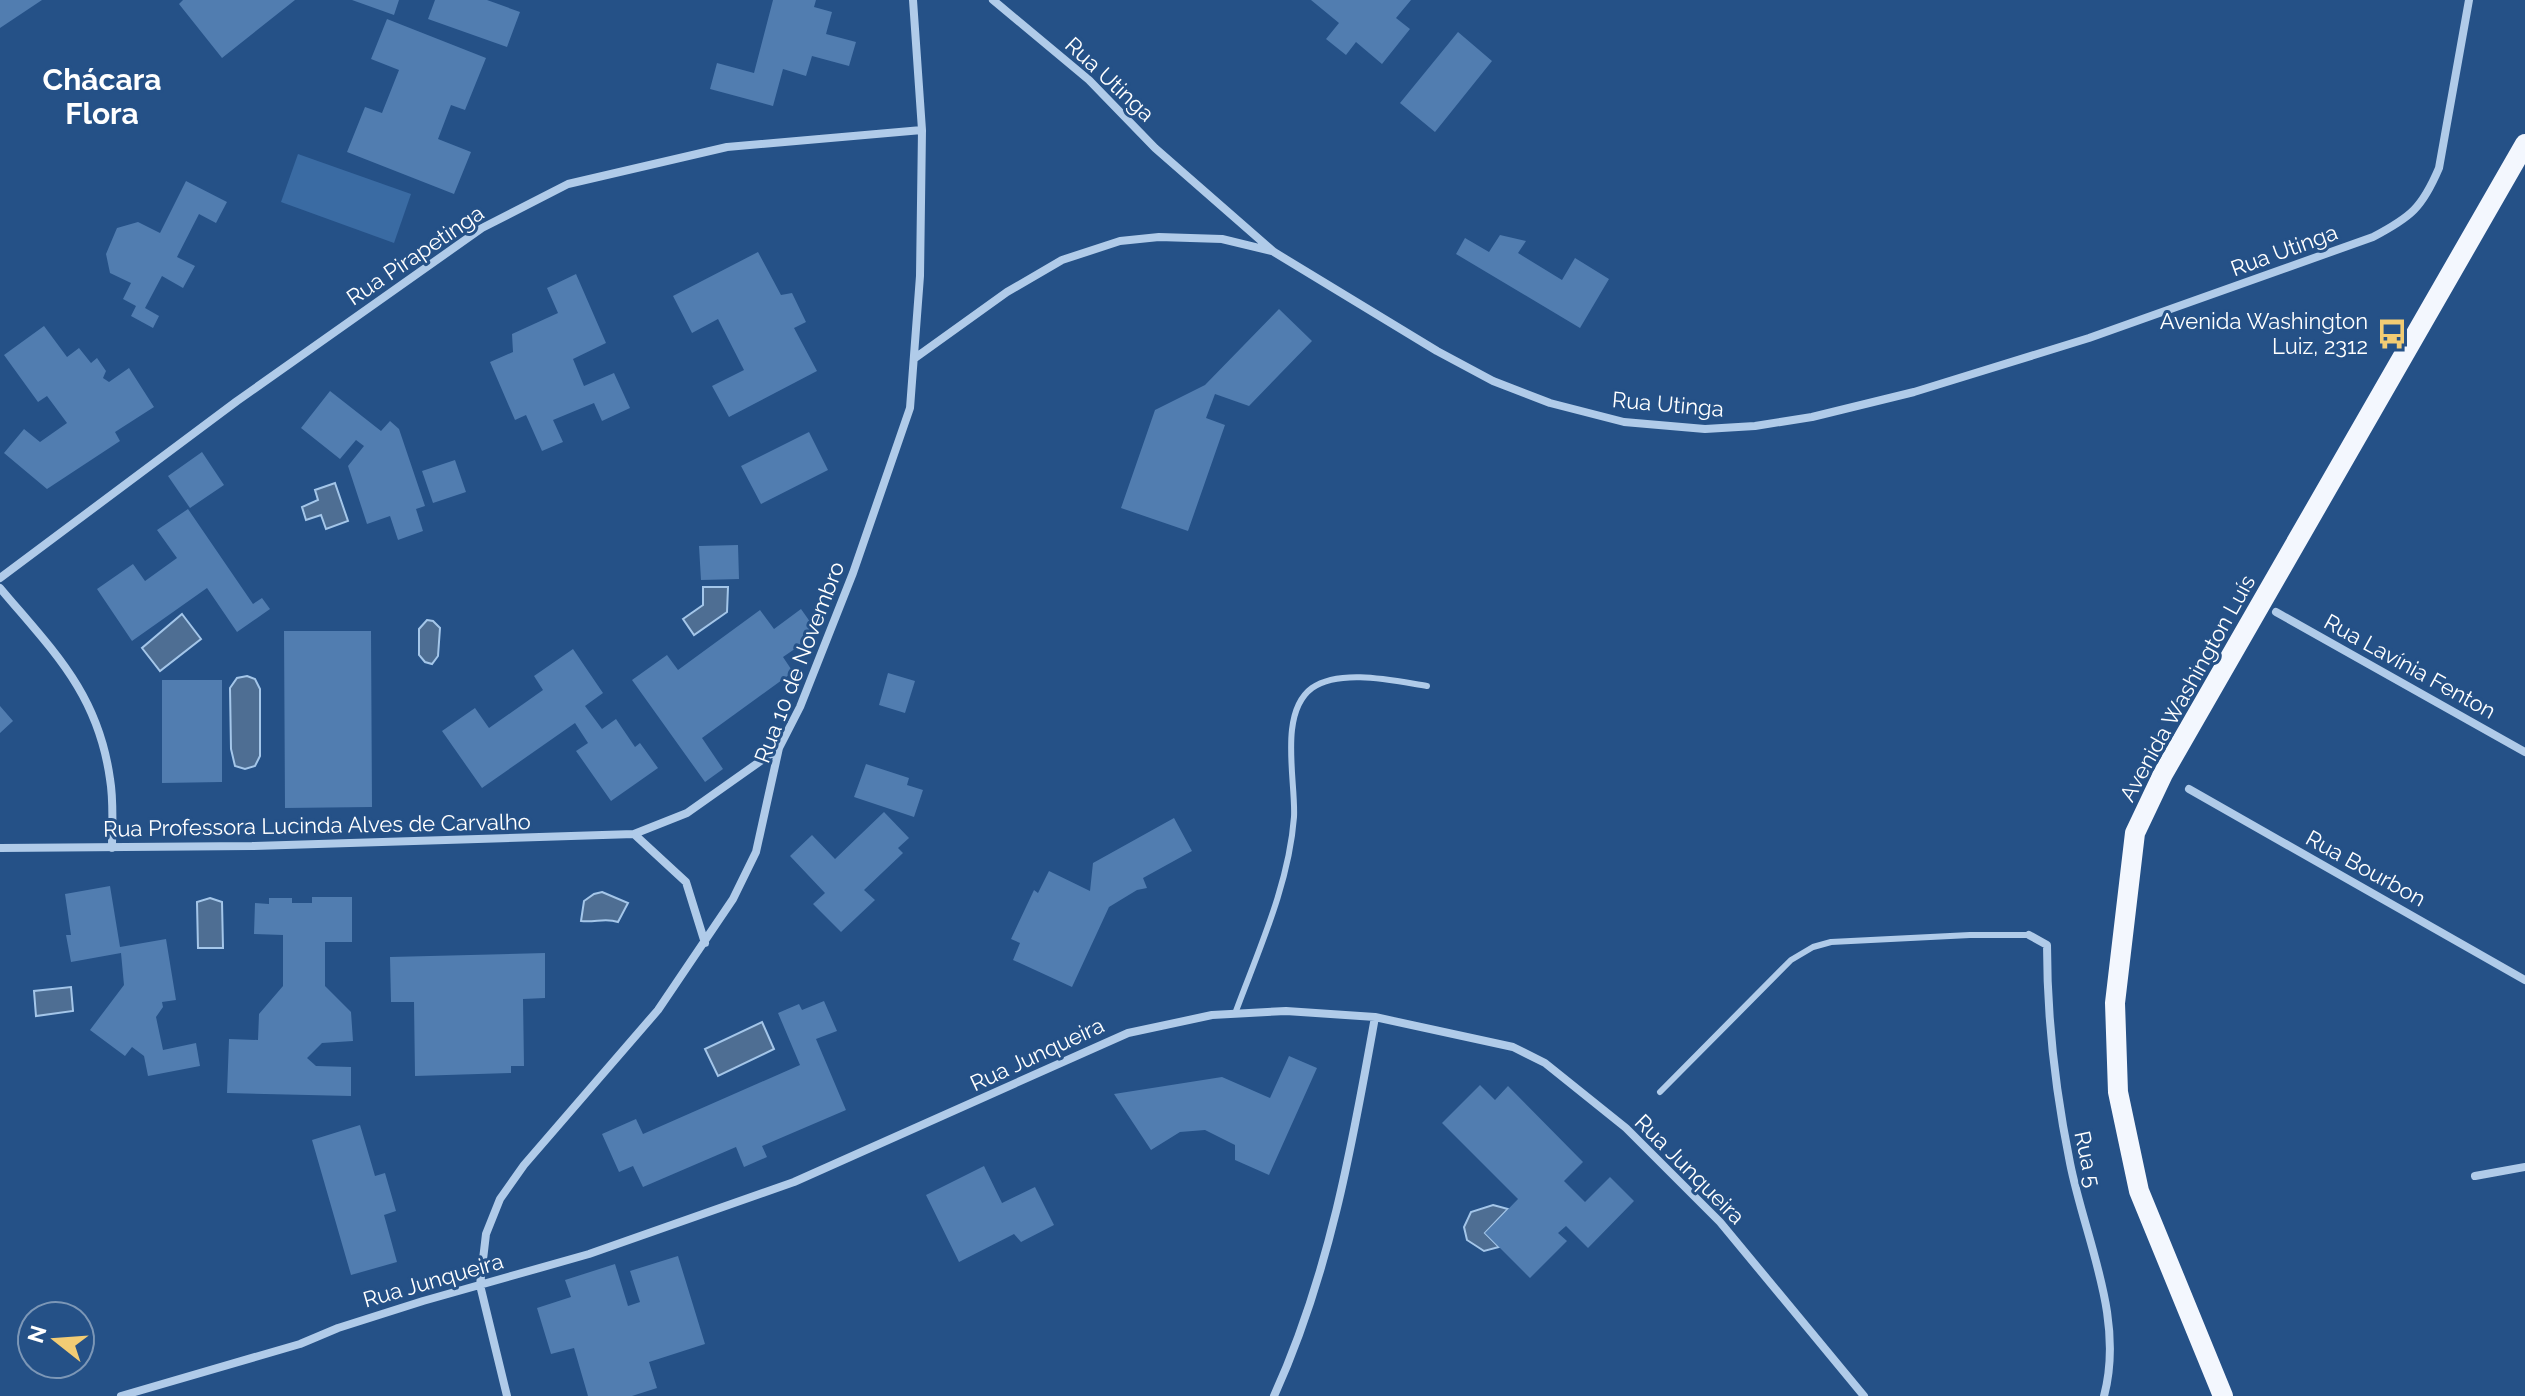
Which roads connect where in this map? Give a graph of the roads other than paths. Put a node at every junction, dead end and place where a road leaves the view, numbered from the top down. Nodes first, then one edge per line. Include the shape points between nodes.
1 (913, 0) edge
2 (993, 0) edge
3 (2469, 0) edge
4 (922, 130) junction
5 (2525, 144) edge
6 (1274, 252) junction
7 (915, 358) junction
8 (0, 578) edge
9 (0, 588) edge
10 (2276, 612) dead end
11 (1427, 686) dead end
12 (779, 748) junction
13 (2525, 752) edge
14 (2189, 789) dead end
15 (634, 834) junction
16 (0, 848) edge
17 (112, 848) junction
18 (2029, 935) joint
19 (705, 943) junction
20 (2525, 980) edge
21 (1236, 1011) junction
22 (1375, 1017) junction
23 (1660, 1092) dead end
24 (2525, 1167) edge
25 (2475, 1176) dead end
26 (480, 1285) junction
27 (121, 1396) edge
28 (507, 1396) edge
29 (1274, 1396) edge
30 (1864, 1396) edge
31 (2104, 1396) edge
32 (2223, 1396) edge

1 - 4 street, Rua 10 de Novembro
2 - 6 street, Rua Utinga via 1089,80 1155,148
3 - 6 street, Rua Utinga via 2439,168 2417,210 2373,237 2089,338 1812,417 1705,429 1624,422 1550,403 1437,351
4 - 7 street, Rua 10 de Novembro
4 - 8 street, Rua Pirapetinga via 727,147 568,184 469,237
5 - 32 main road, Avenida Washington Luís via 2163,774 2135,833 2115,1003 2118,1092 2139,1191
6 - 7 street via 1222,239 1120,241 1062,260
7 - 12 street, Rua 10 de Novembro via 910,408 873,521
9 - 17 street via 68,669 92,709 111,782
10 - 13 street, Rua Lavínia Fenton
11 - 21 lane via 1371,677 1332,681 1304,698 1293,719 1289,858
12 - 15 street, Rua Professora Lucinda Alves de Carvalho via 687,813
12 - 19 street, Rua 10 de Novembro via 756,852
14 - 20 street, Rua Bourbon
15 - 17 street, Rua Professora Lucinda Alves de Carvalho
15 - 19 street via 686,882
16 - 17 street, Rua Professora Lucinda Alves de Carvalho
18 - 23 lane via 1813,947 1791,960
18 - 31 street, Rua 5 via 2047,945 2048,1024 2060,1111 2109,1317 2112,1351
19 - 26 street, Rua 10 de Novembro via 658,1010 500,1199 486,1234
21 - 22 street, Rua Junqueira
21 - 26 street, Rua Junqueira via 1128,1033 794,1182 589,1254
22 - 29 street via 1327,1254
22 - 30 street, Rua Junqueira via 1513,1047 1545,1063 1626,1128 1720,1222
24 - 25 street
26 - 27 street, Rua Junqueira
26 - 28 street, Rua 10 de Novembro

